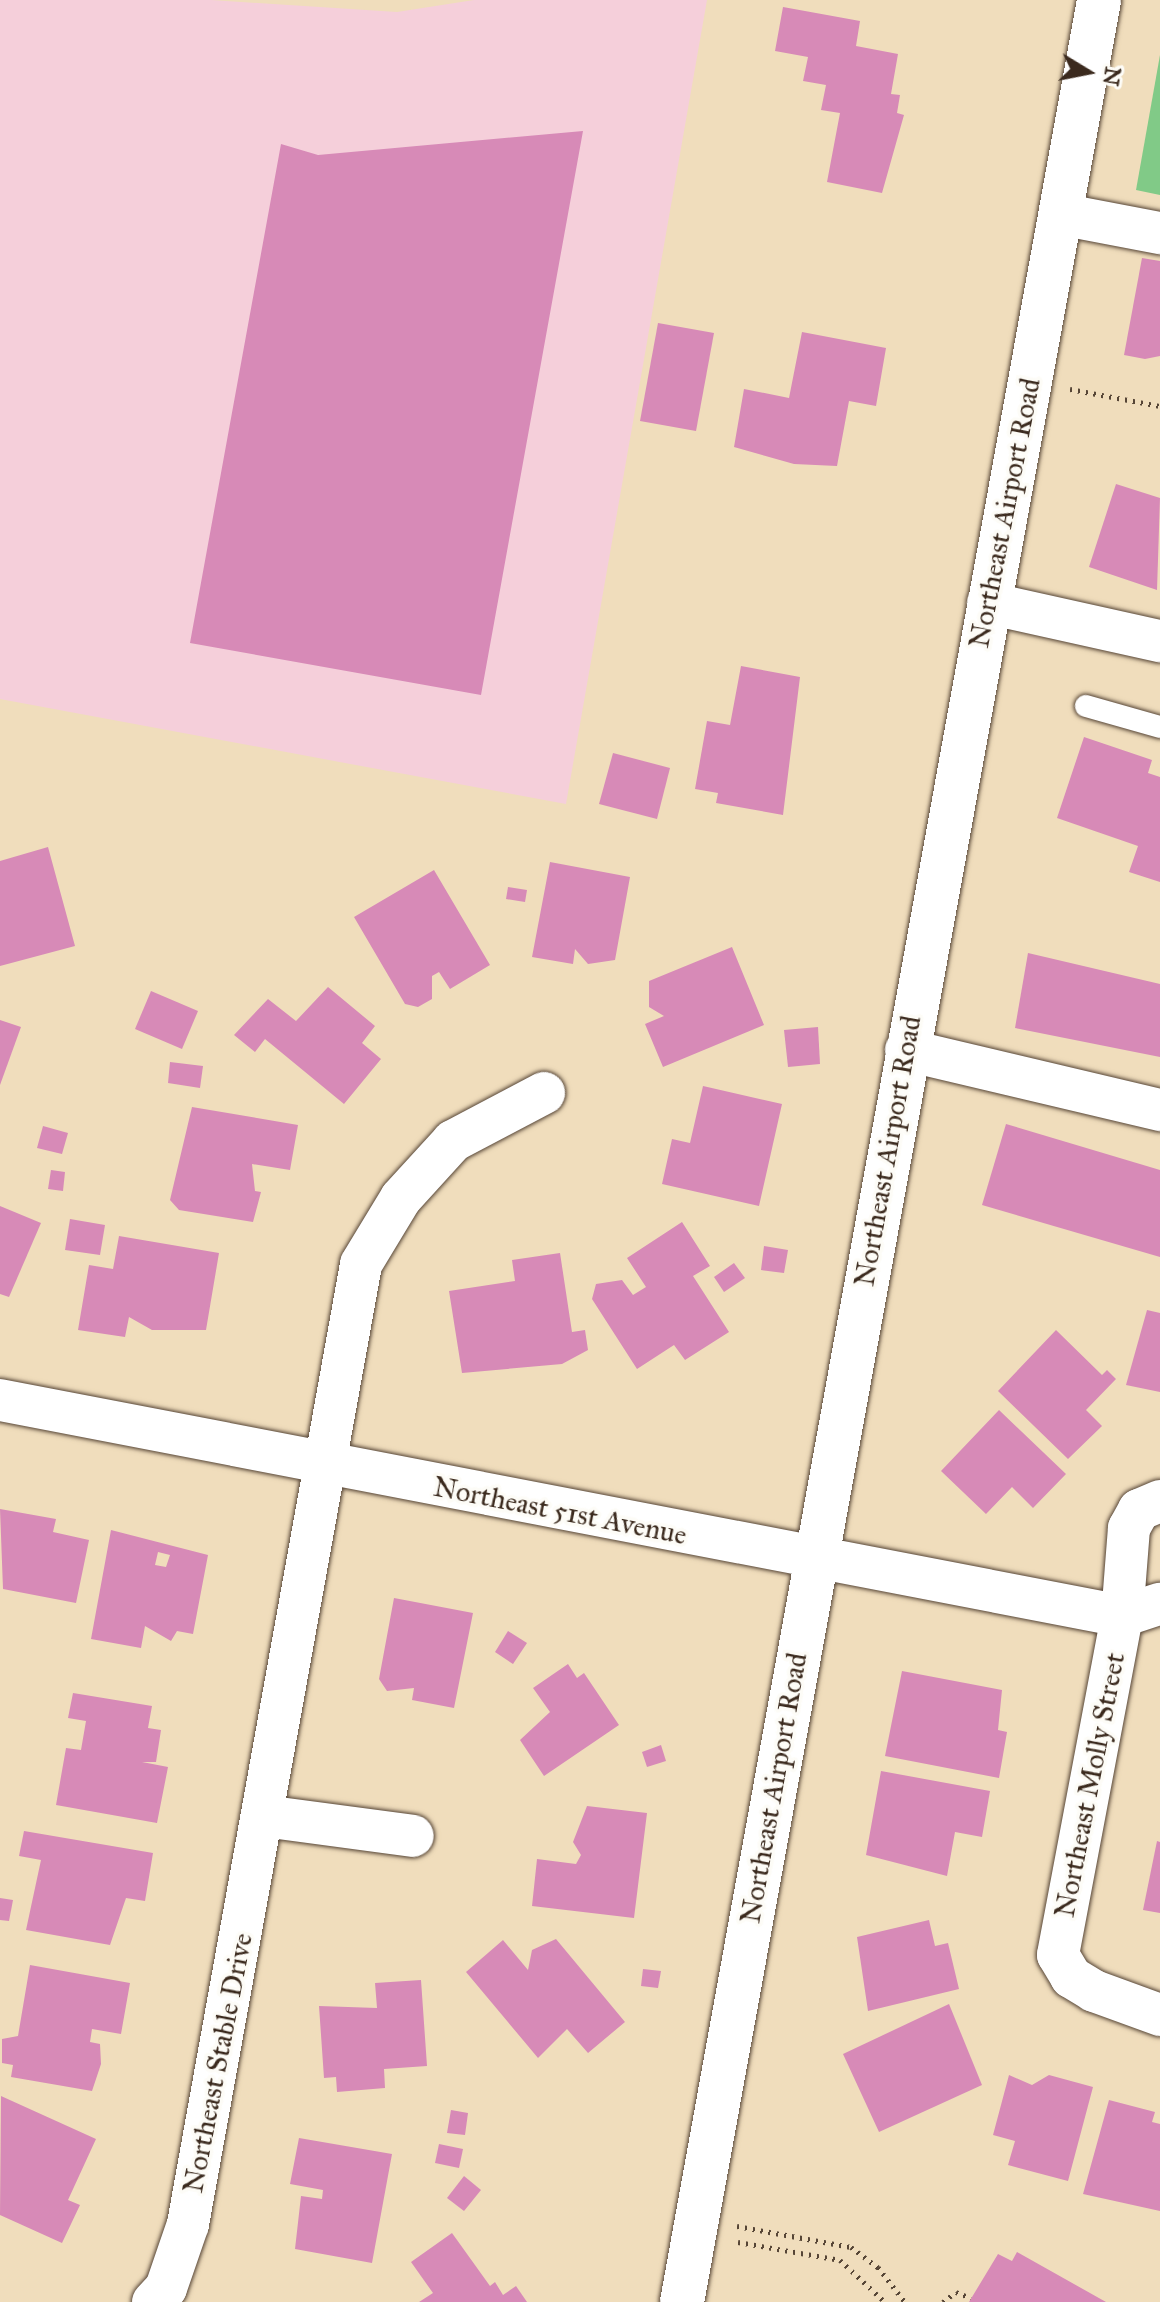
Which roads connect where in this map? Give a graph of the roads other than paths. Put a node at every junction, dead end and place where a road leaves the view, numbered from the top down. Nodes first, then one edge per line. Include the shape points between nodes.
1 (1099, 0) edge
2 (1060, 214) junction
3 (1160, 233) edge
4 (988, 603) junction
5 (1160, 641) edge
6 (1086, 706) dead end
7 (1160, 727) edge
8 (906, 1050) junction
9 (544, 1093) dead end
10 (1160, 1110) edge
11 (0, 1400) edge
12 (326, 1467) junction
13 (1160, 1501) edge
14 (815, 1560) junction
15 (1141, 1610) edge
16 (264, 1816) junction
17 (413, 1836) dead end
18 (1160, 2015) edge
19 (168, 2297) edge
20 (682, 2302) edge

1 - 2 street, Northeast Airport Road
2 - 3 street
2 - 4 street, Northeast Airport Road
4 - 5 street
4 - 8 street, Northeast Airport Road
6 - 7 lane
8 - 10 street
8 - 14 street, Northeast Airport Road
9 - 12 street, Northeast Stable Drive via 453,1141 401,1198 361,1264
11 - 12 street, Northeast 51st Avenue
12 - 14 street, Northeast 51st Avenue
12 - 16 street, Northeast Stable Drive
13 - 15 street via 1139,1510 1129,1528
14 - 15 street, Northeast 51st Avenue
14 - 20 street, Northeast Airport Road
15 - 18 street, Northeast Molly Street via 1058,1955 1071,1977 1094,1991
16 - 17 street
16 - 19 street, Northeast Stable Drive via 188,2224

